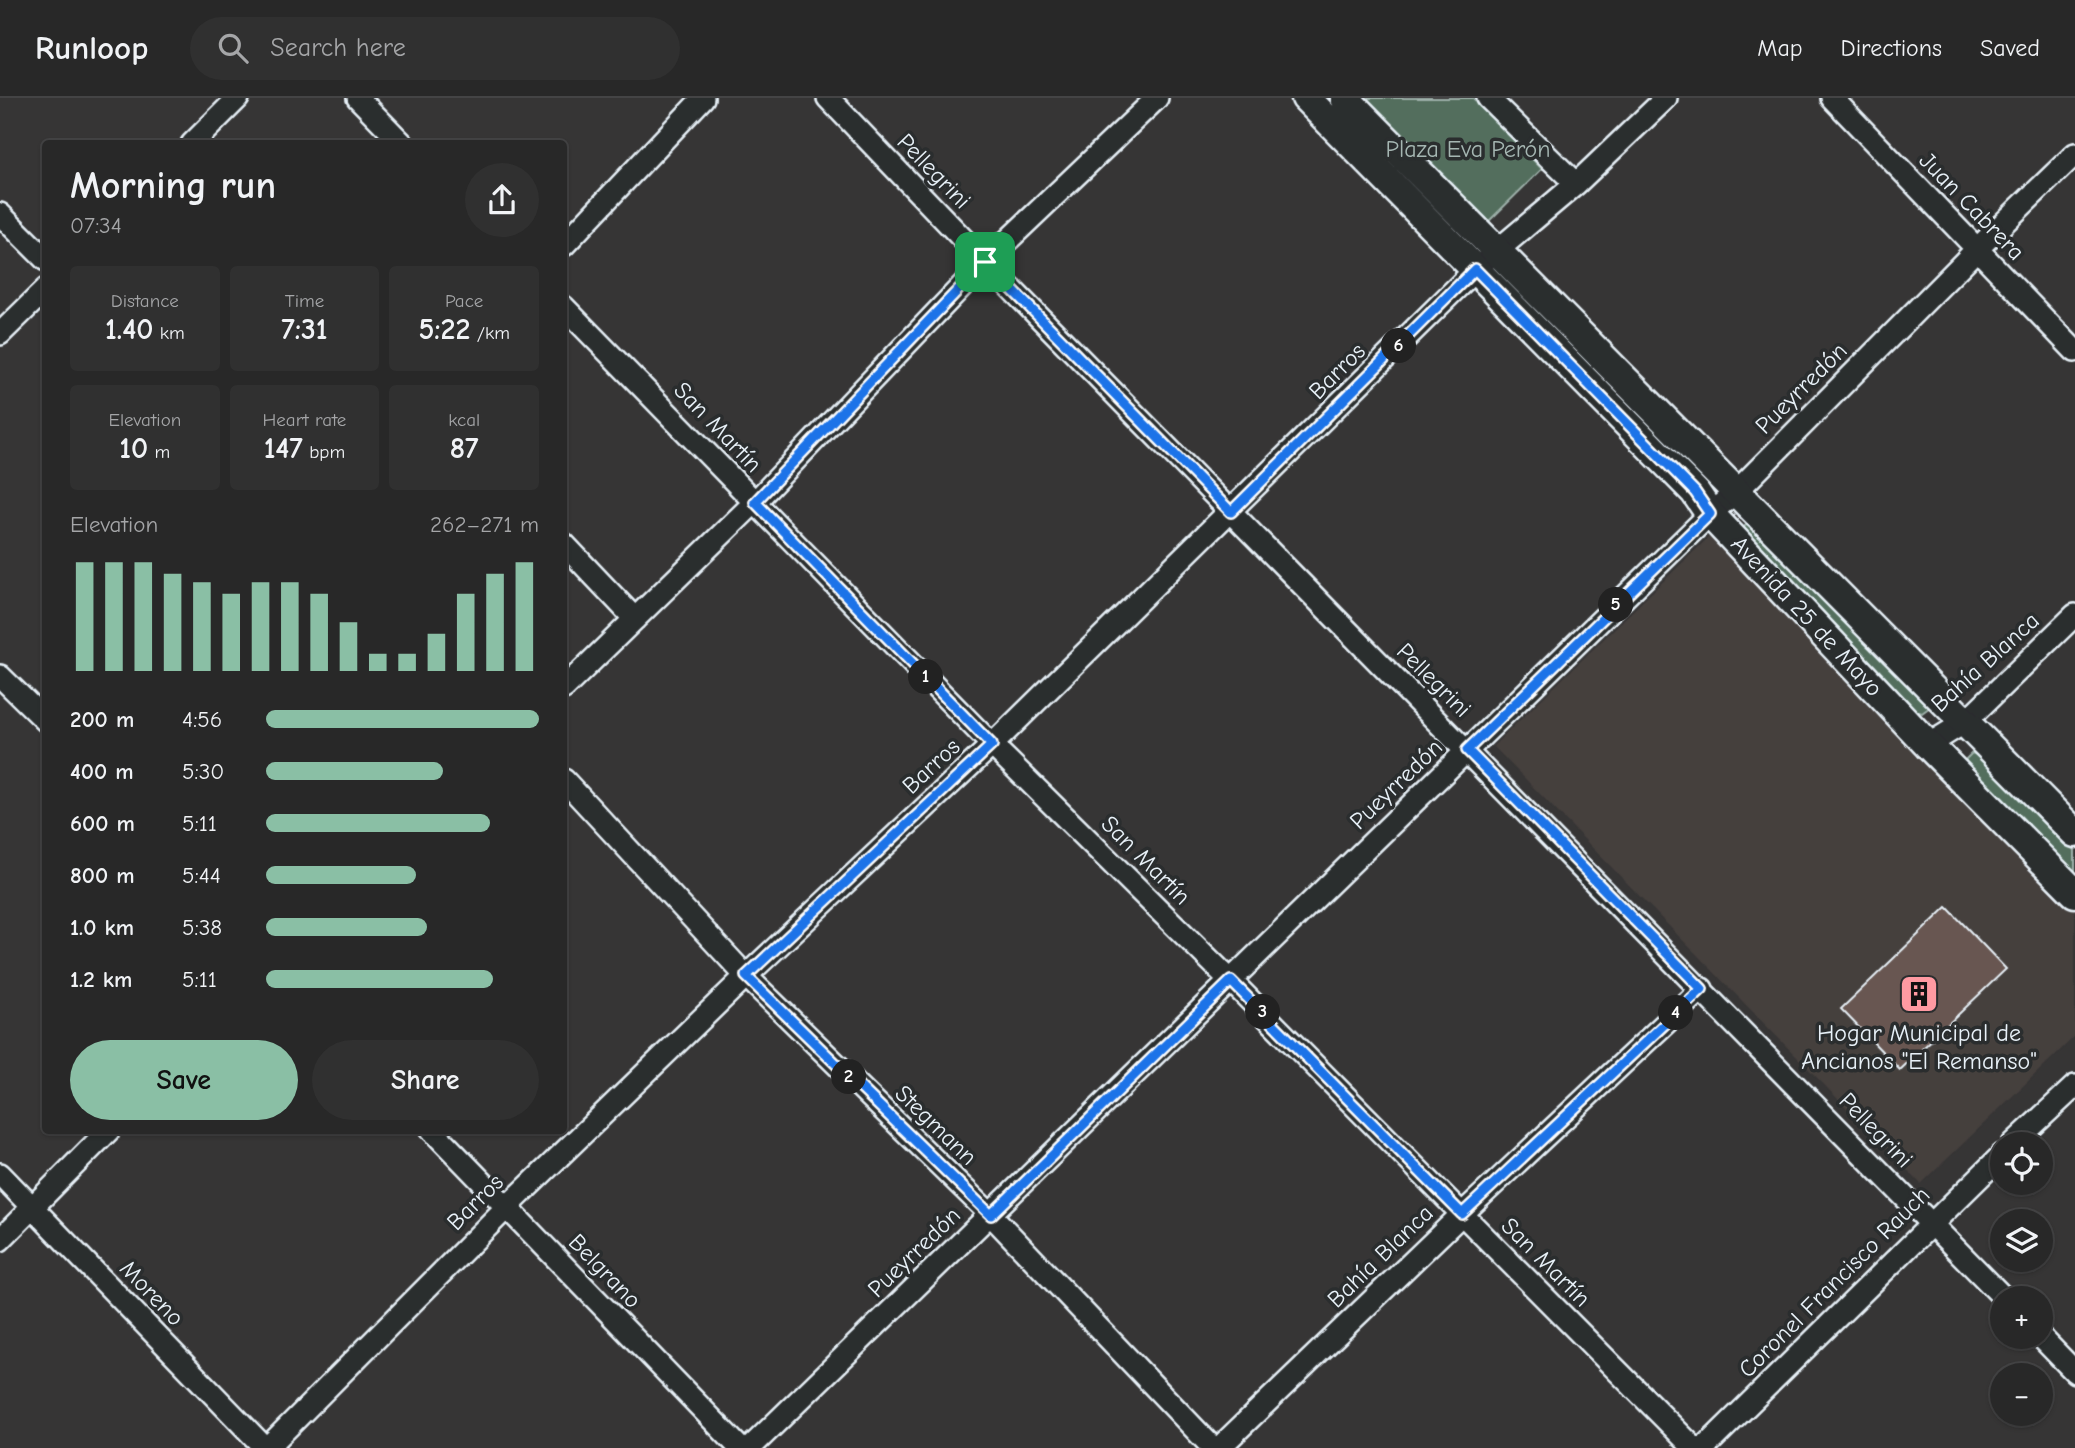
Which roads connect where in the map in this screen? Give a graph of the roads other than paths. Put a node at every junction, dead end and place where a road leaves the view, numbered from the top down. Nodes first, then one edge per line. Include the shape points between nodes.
1 (238, 98) edge
2 (358, 98) edge
3 (703, 98) edge
4 (828, 98) edge
5 (1157, 98) edge
6 (1306, 98) edge
7 (1345, 98) edge
8 (1488, 98) edge
9 (1666, 98) edge
10 (1832, 98) edge
11 (196, 140) edge
12 (398, 140) edge
13 (2075, 154) edge
14 (1576, 184) junction
15 (0, 214) edge
16 (567, 242) edge
17 (1977, 249) junction
18 (1497, 250) junction
19 (42, 256) edge
20 (985, 262) junction
21 (1475, 269) junction
22 (42, 293) edge
23 (567, 310) edge
24 (0, 334) edge
25 (2075, 351) edge
26 (1737, 491) junction
27 (755, 502) junction
28 (1231, 512) junction
29 (1710, 514) junction
30 (567, 547) edge
31 (2075, 614) edge
32 (635, 619) junction
33 (0, 676) edge
34 (567, 685) edge
35 (42, 717) edge
36 (1965, 722) junction
37 (992, 745) junction
38 (1928, 745) junction
39 (1467, 750) junction
40 (567, 783) edge
41 (2075, 833) edge
42 (2075, 893) edge
43 (746, 976) junction
44 (1231, 981) junction
45 (1702, 989) junction
46 (2075, 1086) edge
47 (2026, 1132) edge
48 (105, 1134) edge
49 (436, 1134) edge
50 (1990, 1166) edge
51 (0, 1174) edge
52 (32, 1207) junction
53 (507, 1207) junction
54 (1462, 1214) junction
55 (991, 1215) junction
56 (1930, 1223) junction
57 (0, 1240) edge
58 (1992, 1286) edge
59 (2053, 1349) edge
60 (2075, 1372) edge
61 (266, 1448) edge
62 (740, 1448) edge
63 (750, 1448) edge
64 (1213, 1448) edge
65 (1219, 1448) edge
66 (1694, 1448) edge
67 (1704, 1448) edge

1 - 11 street
2 - 12 street
3 - 16 street
4 - 20 street, Pellegrini
5 - 20 street
6 - 21 main road, Avenida 25 de Mayo
7 - 18 main road, Avenida 25 de Mayo
8 - 14 street
9 - 14 street, Barros
10 - 17 street, Juan Cabrera
13 - 17 street, Pueyrredón
14 - 18 street, Barros
15 - 19 street
17 - 25 street, Juan Cabrera
17 - 26 street, Pueyrredón
18 - 21 street, Barros
18 - 26 main road, Avenida 25 de Mayo
20 - 27 street
20 - 28 street, Pellegrini
21 - 28 street, Barros
21 - 29 main road, Avenida 25 de Mayo via 1695,492
22 - 24 street
23 - 27 street, San Martín
26 - 29 street, Pueyrredón
26 - 36 main road, Avenida 25 de Mayo
27 - 32 street
27 - 37 street, San Martín
28 - 37 street, Barros
28 - 39 street, Pellegrini
29 - 38 main road, Avenida 25 de Mayo
29 - 39 street, Pueyrredón
30 - 32 street
31 - 36 street, Bahía Blanca
32 - 34 street
33 - 35 street
36 - 38 street, Bahía Blanca
36 - 41 main road, Avenida 25 de Mayo
37 - 43 street, Barros
37 - 44 street, San Martín
38 - 42 main road, Avenida 25 de Mayo
39 - 44 street, Pueyrredón
39 - 45 street, Pellegrini
40 - 43 street, Stegmann
43 - 53 street, Barros
43 - 55 street, Stegmann
44 - 54 street, San Martín
44 - 55 street, Pueyrredón
45 - 54 street, Bahía Blanca
45 - 56 street, Pellegrini
46 - 47 street
48 - 52 street
49 - 53 street, Belgrano
50 - 56 street, Coronel Francisco Rauch
51 - 52 street, Moreno
52 - 57 street
52 - 61 street, Moreno
53 - 61 street, Barros
53 - 62 street, Belgrano
54 - 65 street, Bahía Blanca
54 - 66 street, San Martín
55 - 63 street, Pueyrredón
55 - 64 street, Stegmann
56 - 58 street, Pellegrini
56 - 67 street, Coronel Francisco Rauch
59 - 60 street

